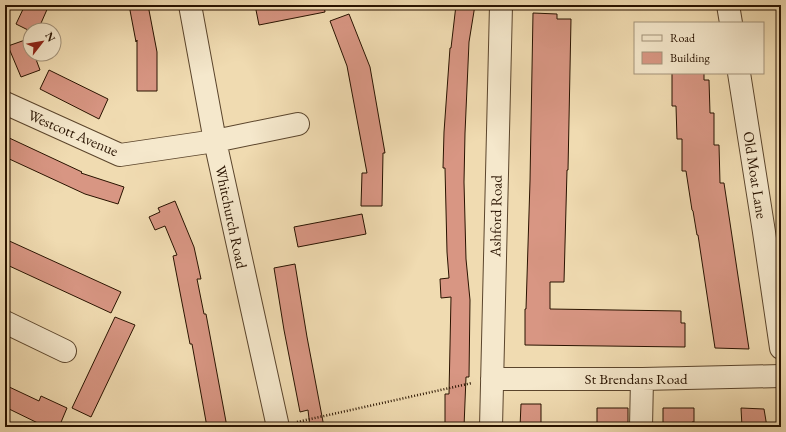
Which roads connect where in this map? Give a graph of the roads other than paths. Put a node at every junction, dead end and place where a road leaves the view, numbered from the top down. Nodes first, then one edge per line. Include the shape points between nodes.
1 (190, 5) edge
2 (501, 5) edge
3 (728, 5) edge
4 (731, 22) edge
5 (739, 74) edge
6 (5, 103) edge
7 (298, 124) dead end
8 (215, 141) junction
9 (773, 231) edge
10 (5, 322) edge
11 (781, 348) edge
12 (66, 350) dead end
13 (781, 376) edge
14 (492, 379) junction
15 (642, 379) junction
16 (277, 426) edge
17 (491, 427) edge
18 (641, 427) edge

1 - 8 street, Whitchurch Road
2 - 14 street, Ashford Road
3 - 4 street
5 - 9 street, Old Moat Lane
6 - 8 street, Westcott Avenue via 120,155
7 - 8 street, Westcott Avenue
8 - 16 street, Whitchurch Road
9 - 11 street, Old Moat Lane
10 - 12 street
13 - 15 street, St Brendans Road
14 - 15 street, St Brendans Road
14 - 17 street, Ashford Road
15 - 18 street

